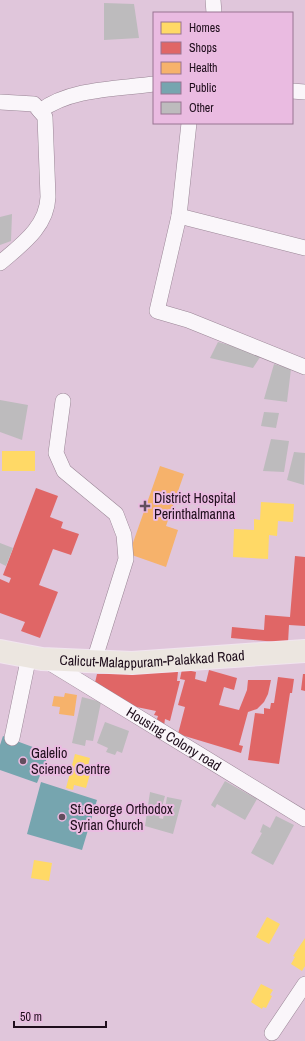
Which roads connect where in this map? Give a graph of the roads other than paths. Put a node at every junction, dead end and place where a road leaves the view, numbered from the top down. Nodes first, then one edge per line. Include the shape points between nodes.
1 (213, 0) edge
2 (214, 12) edge
3 (153, 84) edge
4 (293, 91) edge
5 (305, 92) edge
6 (0, 102) edge
7 (40, 111) junction
8 (189, 124) edge
9 (179, 216) junction
10 (305, 248) edge
11 (0, 263) edge
12 (305, 367) edge
13 (63, 401) dead end
14 (0, 651) edge
15 (305, 651) edge
16 (36, 658) junction
17 (94, 662) junction
18 (12, 738) dead end
19 (305, 819) edge
20 (305, 984) edge
21 (272, 1033) dead end

1 - 2 street
3 - 7 street via 83,93 57,101
4 - 5 street
6 - 7 street via 34,104
7 - 11 street via 45,117 48,207 28,239
8 - 9 street
9 - 10 street
9 - 12 street via 157,310
13 - 17 street via 56,453 64,471 116,514 124,535 126,559
14 - 16 highway, Calicut-Malappuram-Palakkad Road
15 - 17 highway, Calicut-Malappuram-Palakkad Road via 132,663
16 - 17 highway, Calicut-Malappuram-Palakkad Road
16 - 18 street
16 - 19 street, Housing Colony road
20 - 21 street

